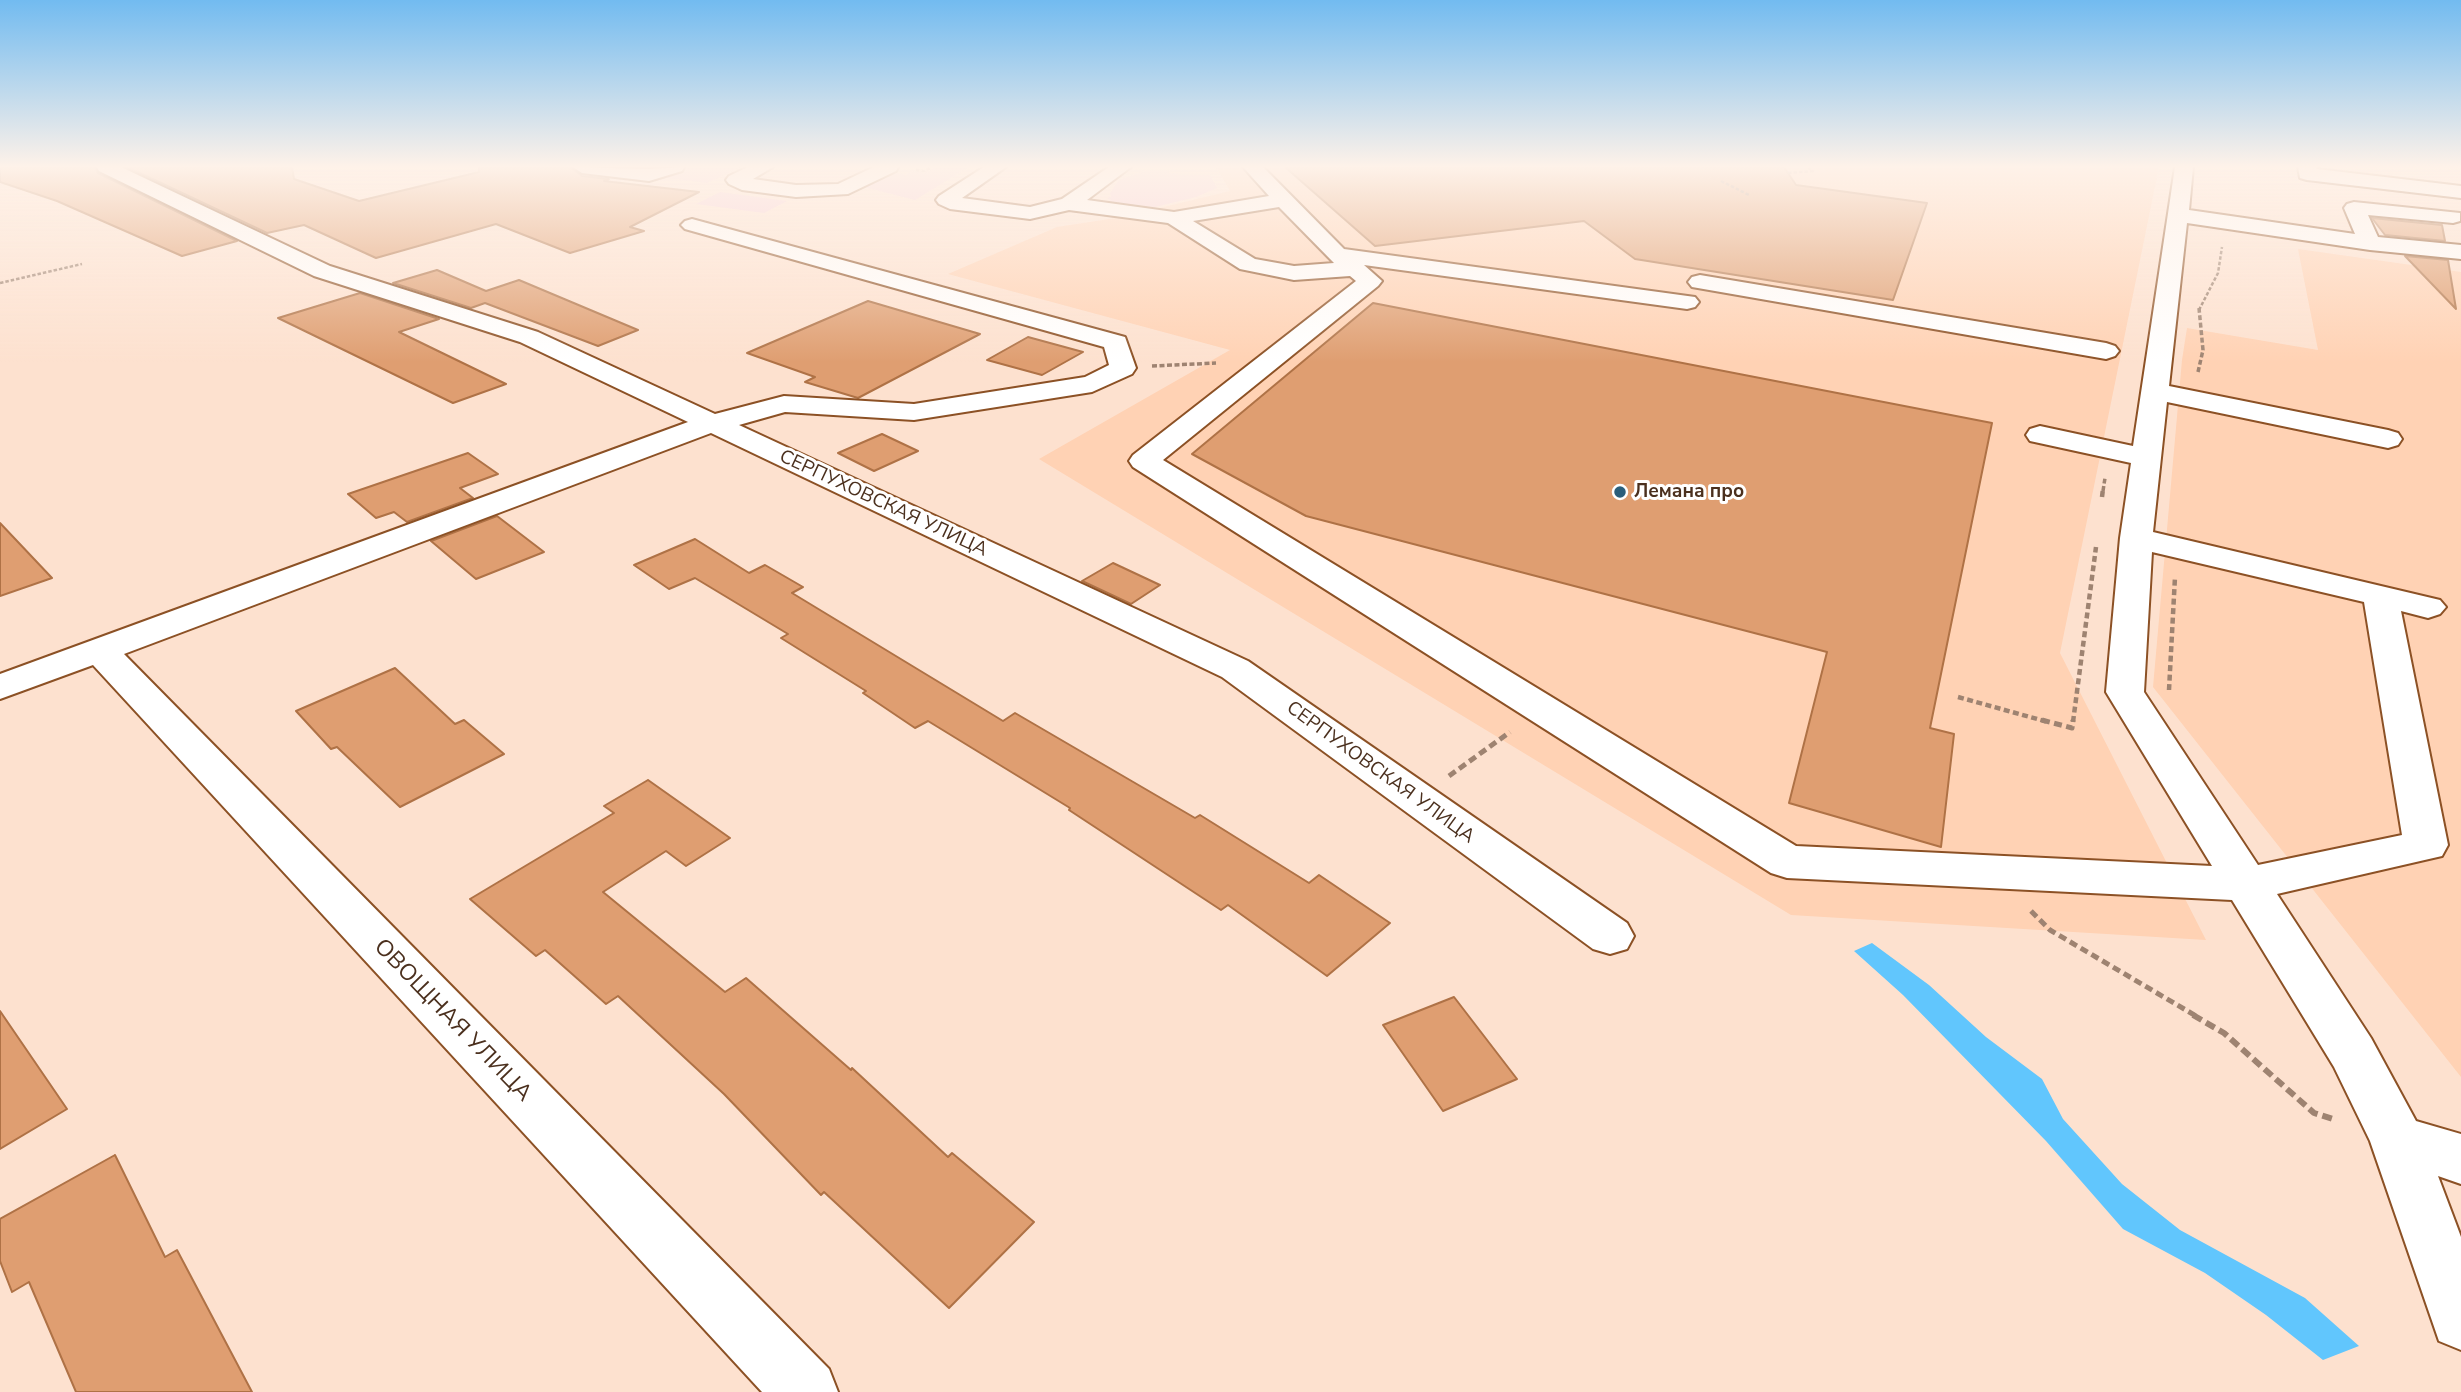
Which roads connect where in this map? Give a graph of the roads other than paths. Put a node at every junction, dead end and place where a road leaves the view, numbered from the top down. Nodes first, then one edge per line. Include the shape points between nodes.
1 (241, 232) edge
2 (717, 232) edge
3 (1196, 232) edge
4 (1315, 232) edge
5 (2177, 232) edge
6 (2295, 232) edge
7 (2365, 232) edge
8 (2370, 243) junction
9 (2461, 252) edge
10 (1345, 262) junction
11 (2106, 351) dead end
12 (2174, 395) junction
13 (713, 424) junction
14 (2040, 435) dead end
15 (2388, 439) dead end
16 (2128, 453) junction
17 (2117, 536) junction
18 (2380, 595) junction
19 (2428, 607) dead end
20 (99, 650) junction
21 (0, 687) edge
22 (2247, 884) junction
23 (1610, 936) dead end
24 (2397, 1139) junction
25 (2461, 1159) edge
26 (2461, 1320) edge
27 (806, 1392) edge

1 - 13 street, СЕРПУХОВСКАЯ УЛИЦА via 322,271 529,337
2 - 13 street via 1116,342 1123,368 1092,384 914,412 784,404
3 - 10 street via 1248,264 1294,273
4 - 10 street
5 - 12 street
6 - 8 street
7 - 8 street
8 - 9 street
10 - 11 street via 1693,292
10 - 22 street via 1370,281 1144,461 1787,862
12 - 15 street
12 - 16 street
13 - 20 street
13 - 23 street, СЕРПУХОВСКАЯ УЛИЦА via 1236,669
14 - 16 street
16 - 17 street
17 - 18 street
17 - 22 street via 2125,692
18 - 19 street
18 - 22 street via 2426,845
20 - 21 street
20 - 27 street, ОВОЩНАЯ УЛИЦА
22 - 24 street via 2353,1053
24 - 25 street
24 - 26 street

